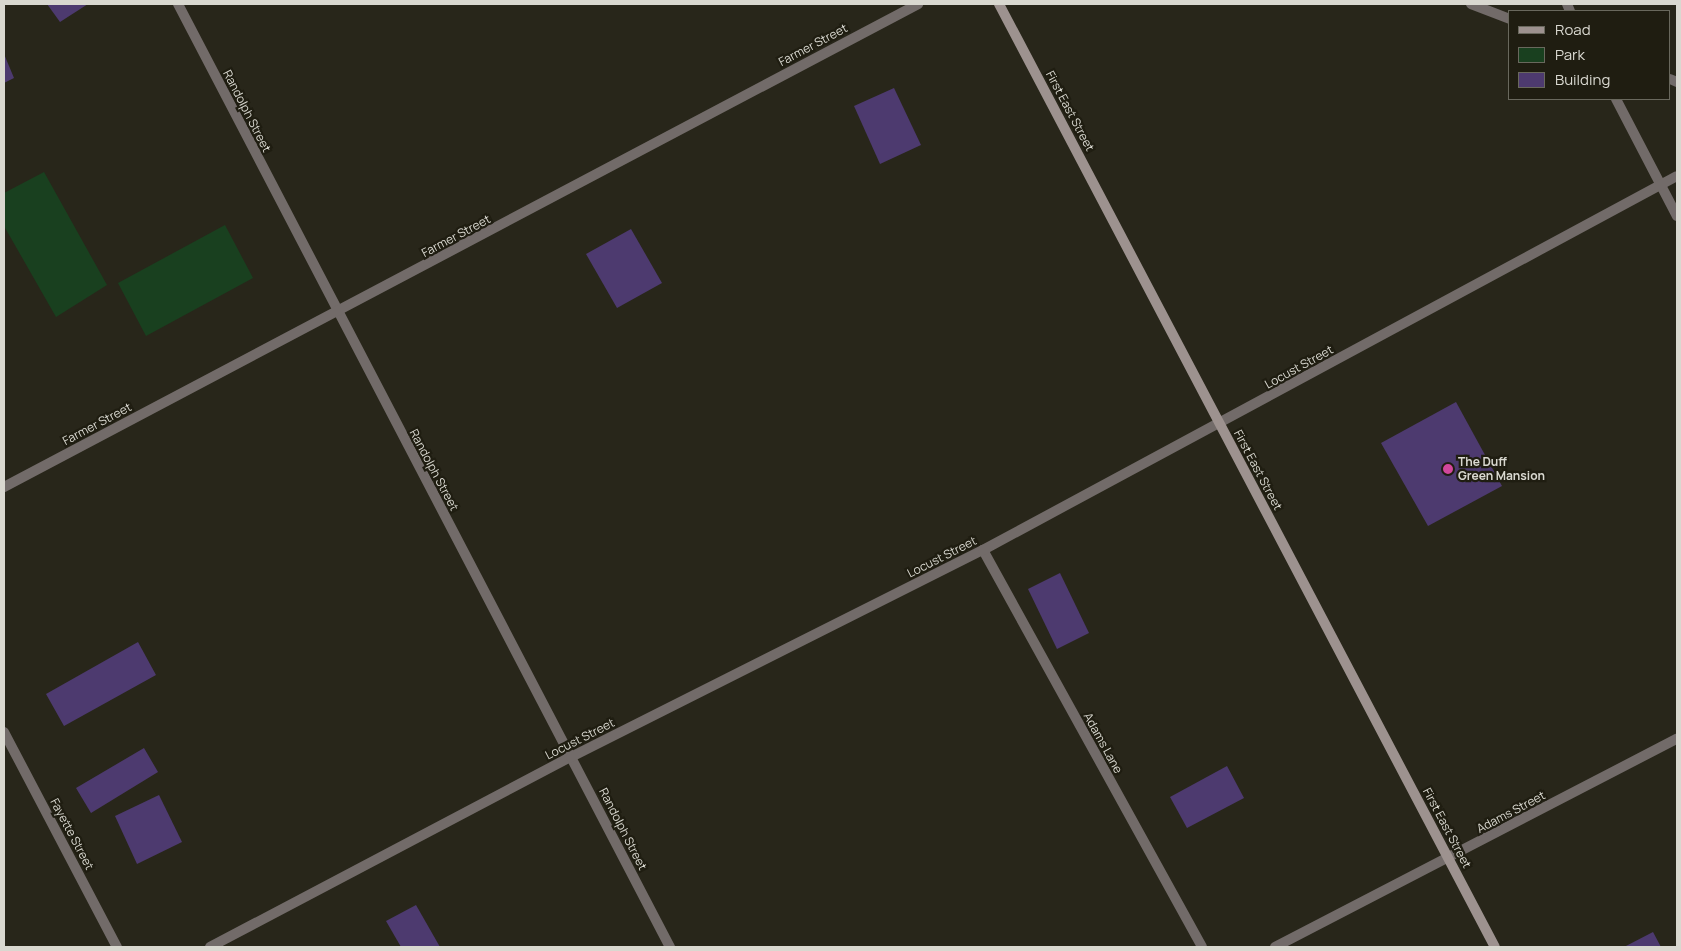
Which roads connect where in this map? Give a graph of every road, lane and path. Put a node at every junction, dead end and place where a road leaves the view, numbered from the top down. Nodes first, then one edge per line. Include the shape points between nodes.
1 (178, 4) edge
2 (918, 4) edge
3 (999, 4) edge
4 (1471, 4) edge
5 (1508, 18) edge
6 (1617, 100) edge
7 (1677, 176) edge
8 (1660, 184) junction
9 (1677, 216) edge
10 (337, 313) junction
11 (1220, 425) junction
12 (4, 487) edge
13 (983, 550) junction
14 (4, 732) edge
15 (1677, 739) edge
16 (571, 757) junction
17 (1448, 859) junction
18 (117, 947) edge
19 (210, 947) edge
20 (670, 947) edge
21 (1202, 947) edge
22 (1275, 947) edge
23 (1495, 947) edge

1 - 10 street, Randolph Street
2 - 10 street, Farmer Street
3 - 11 street, First East Street
4 - 5 street
6 - 8 street
7 - 8 street, Locust Street
8 - 9 street
8 - 11 street, Locust Street
10 - 12 street, Farmer Street
10 - 16 street, Randolph Street
11 - 13 street, Locust Street
11 - 17 street, First East Street
13 - 16 street, Locust Street
13 - 21 street, Adams Lane
14 - 18 street, Fayette Street
15 - 17 street, Adams Street
16 - 19 street, Locust Street
16 - 20 street, Randolph Street
17 - 22 street, Adams Street
17 - 23 street, First East Street

